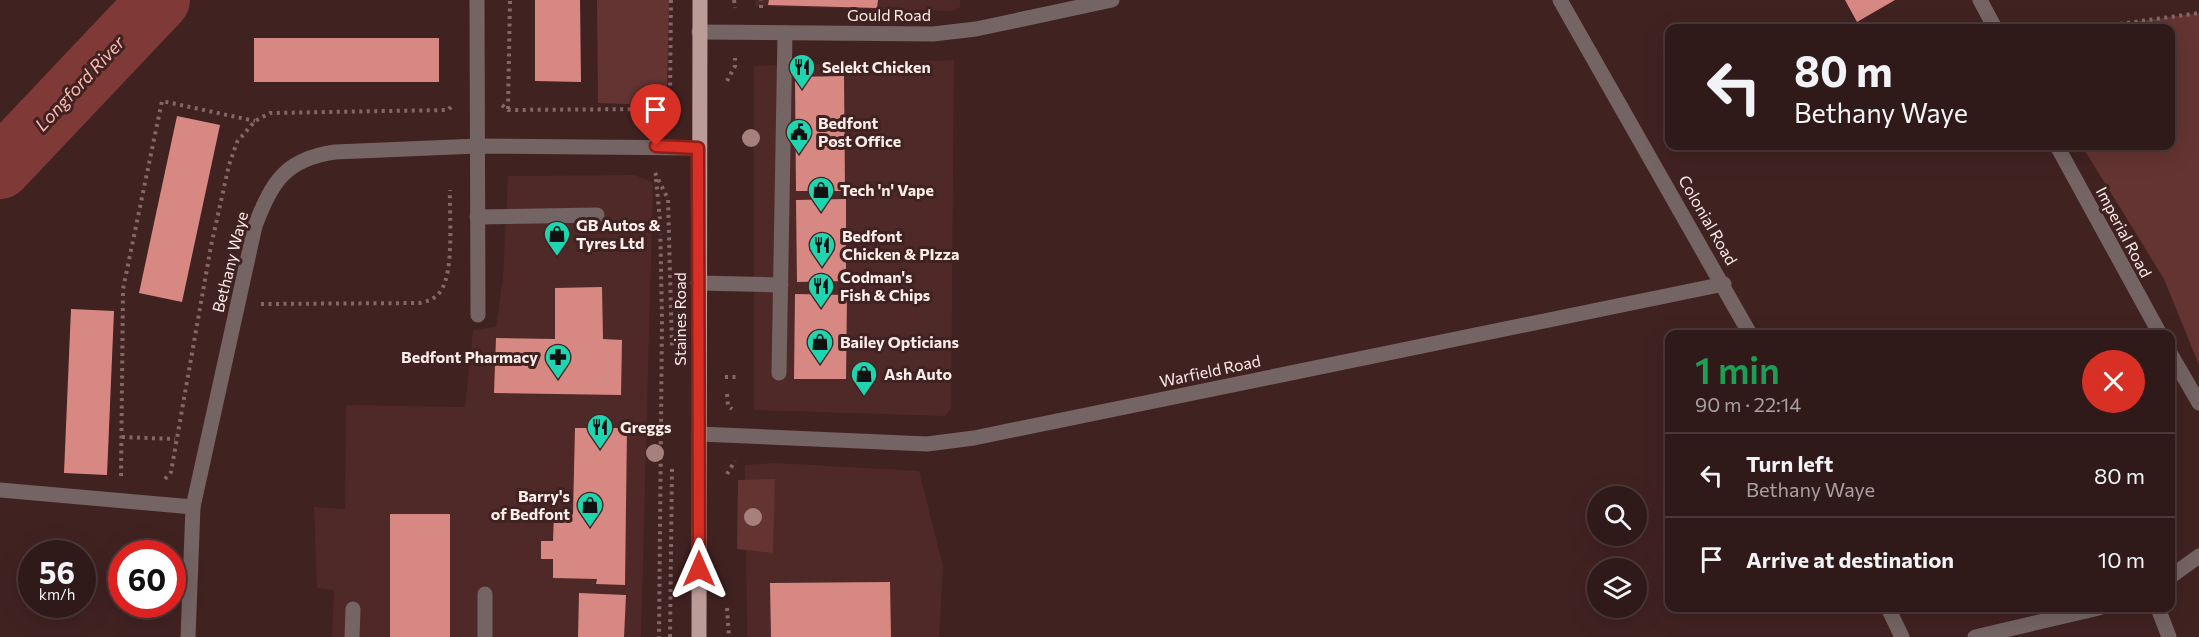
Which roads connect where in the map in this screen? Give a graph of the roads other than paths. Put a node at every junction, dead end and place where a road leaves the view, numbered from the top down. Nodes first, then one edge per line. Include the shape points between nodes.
1 (477, 0) edge
2 (700, 0) edge
3 (1112, 0) edge
4 (1560, 0) edge
5 (1980, 0) edge
6 (1993, 24) edge
7 (699, 32) junction
8 (785, 33) junction
9 (478, 146) junction
10 (698, 148) junction
11 (2059, 150) edge
12 (597, 215) dead end
13 (477, 217) junction
14 (698, 283) junction
15 (1724, 284) junction
16 (781, 285) junction
17 (478, 315) dead end
18 (1748, 330) edge
19 (2158, 330) edge
20 (2175, 362) edge
21 (779, 373) dead end
22 (2199, 403) edge
23 (699, 434) junction
24 (0, 490) edge
25 (193, 507) junction
26 (2199, 556) edge
27 (2175, 573) edge
28 (485, 594) dead end
29 (353, 609) dead end
30 (1890, 612) edge
31 (2082, 612) edge
32 (2160, 612) edge
33 (188, 637) edge
34 (352, 637) edge
35 (485, 637) edge
36 (699, 637) edge
37 (1902, 637) edge
38 (1975, 637) edge
39 (2169, 637) edge

1 - 9 street
2 - 7 main road, Staines Road
3 - 8 street, Gould Road via 944,33
4 - 15 street, Colonial Road
5 - 6 street
7 - 8 street, Gould Road
7 - 10 main road, Staines Road
8 - 16 street
9 - 10 street, Bethany Waye
9 - 13 street
9 - 25 street, Bethany Waye via 335,152 312,155 288,169 266,197 255,226
10 - 14 main road, Staines Road
11 - 19 street, Imperial Road
12 - 13 street
13 - 17 street
14 - 16 street
14 - 23 main road, Staines Road
15 - 18 street, Colonial Road
15 - 23 street, Warfield Road via 974,438 927,444
16 - 21 street
20 - 22 street
23 - 36 main road, Staines Road
24 - 25 street
25 - 33 street, Bethany Waye
26 - 27 street
28 - 35 street
29 - 34 street
30 - 37 street
31 - 38 street
32 - 39 street

